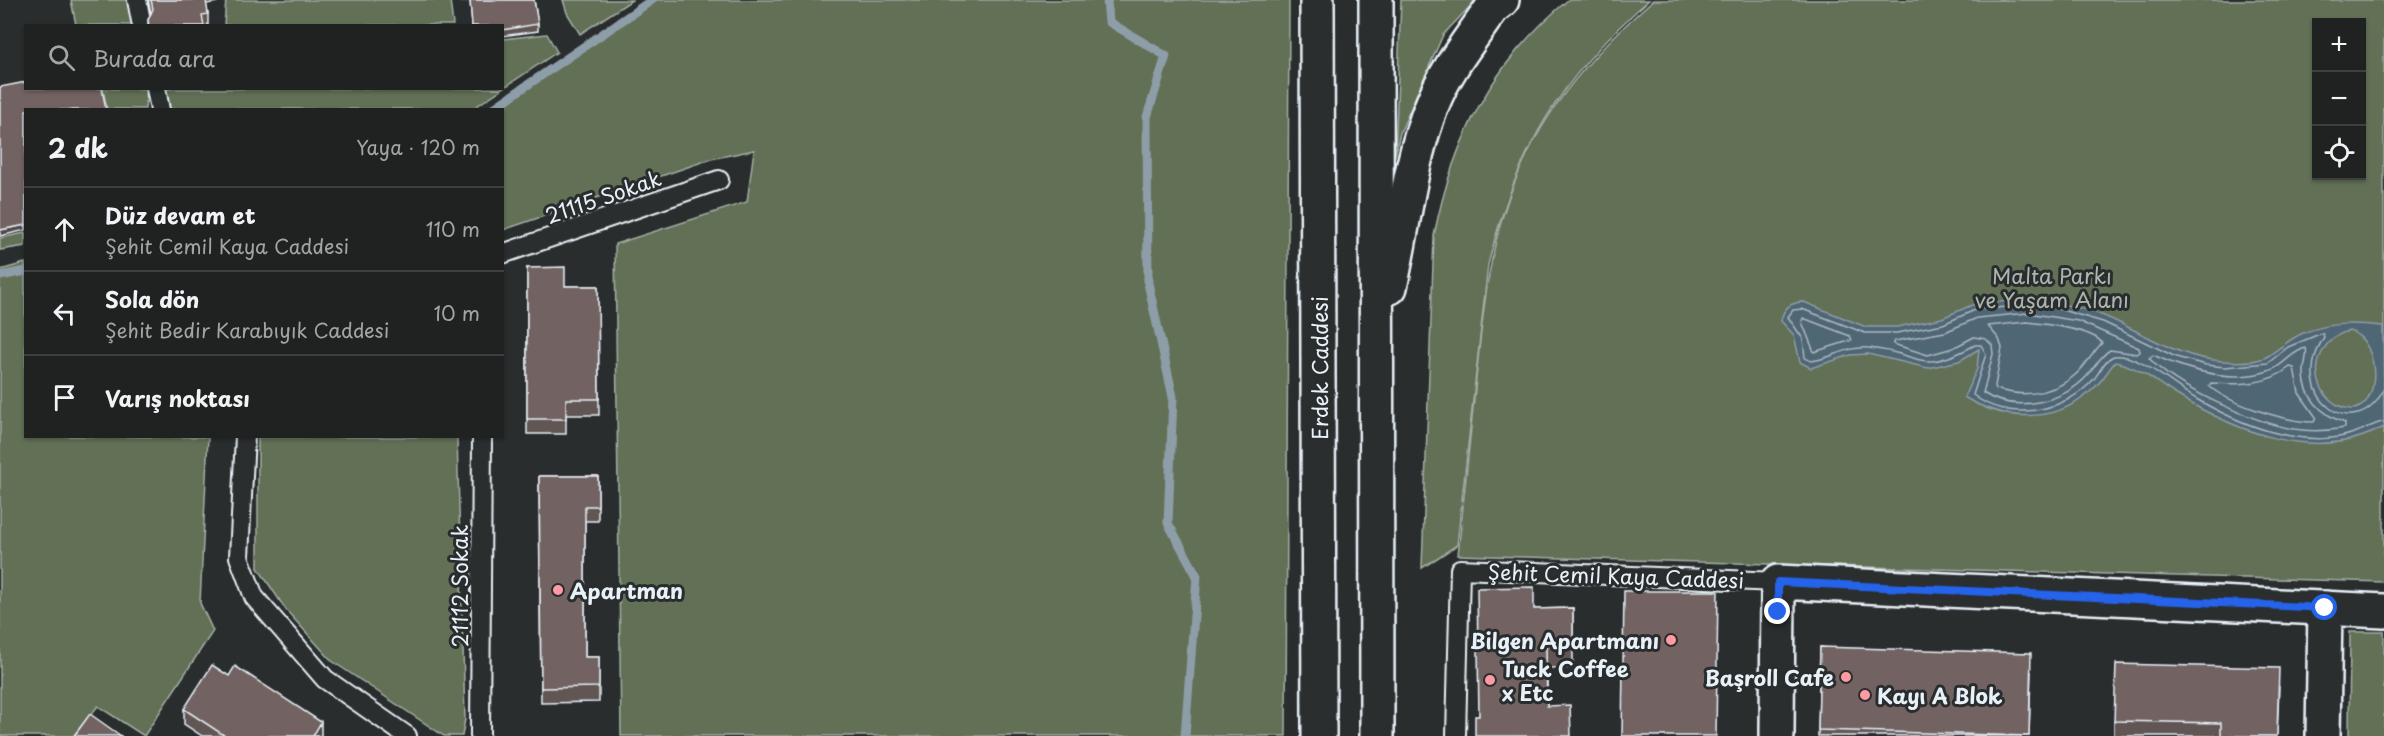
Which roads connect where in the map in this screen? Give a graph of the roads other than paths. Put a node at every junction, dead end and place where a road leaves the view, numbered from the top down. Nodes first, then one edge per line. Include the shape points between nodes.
1 (137, 0) edge
2 (1317, 0) edge
3 (1376, 0) edge
4 (1502, 0) edge
5 (142, 24) edge
6 (156, 90) edge
7 (160, 108) edge
8 (719, 180) dead end
9 (504, 253) edge
10 (1377, 344) junction
11 (245, 438) edge
12 (482, 438) edge
13 (1778, 582) junction
14 (2325, 608) junction
15 (2384, 611) edge
16 (407, 736) edge
17 (480, 736) edge
18 (1319, 736) edge
19 (1377, 736) edge
20 (1456, 736) edge
21 (1777, 736) edge
22 (2323, 736) edge

1 - 5 lane
2 - 18 main road, Erdek Caddesi
3 - 10 main road
4 - 10 main road via 1492,8 1451,67 1433,103 1417,148
6 - 7 lane
8 - 9 lane, 21115 Sokak
10 - 19 main road
11 - 16 lane via 239,557 254,597 325,679
12 - 17 lane, 21112 Sokak
13 - 14 main road, Şehit Cemil Kaya Caddesi
13 - 20 lane, Şehit Cemil Kaya Caddesi via 1460,569
13 - 21 main road
14 - 15 main road, Şehit Cemil Kaya Caddesi
14 - 22 main road

